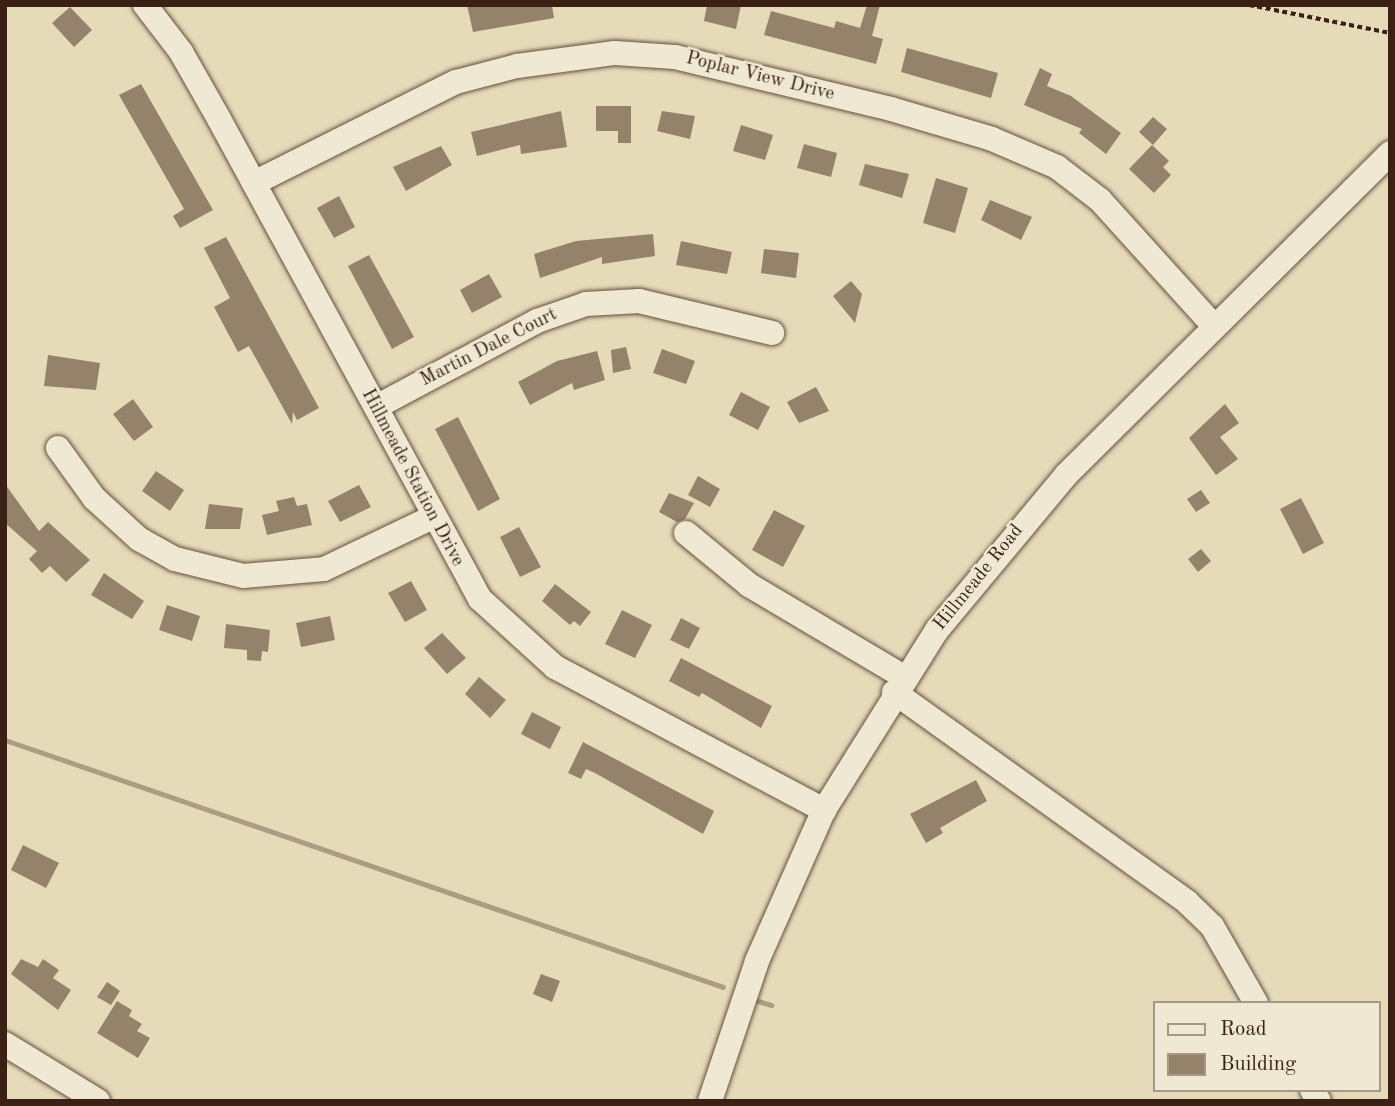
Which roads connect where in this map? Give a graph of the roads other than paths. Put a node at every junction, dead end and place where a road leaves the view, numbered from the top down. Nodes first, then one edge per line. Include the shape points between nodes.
1 (145, 5) edge
2 (1390, 153) edge
3 (254, 183) junction
4 (1214, 326) junction
5 (772, 333) dead end
6 (376, 407) junction
7 (58, 448) dead end
8 (431, 518) junction
9 (686, 533) dead end
10 (899, 685) junction
11 (824, 810) junction
12 (1255, 1001) edge
13 (5, 1044) edge
14 (98, 1101) edge
15 (710, 1101) edge

1 - 3 street, Hillmeade Station Drive via 181,52
2 - 4 street, Hillmeade Road
3 - 4 street, Poplar View Drive via 456,82 517,66 615,53 675,57 891,109 992,139 1057,167 1100,201
3 - 6 street, Hillmeade Station Drive
4 - 10 street, Hillmeade Road via 1019,527
5 - 6 street, Martin Dale Court via 639,301 586,304 537,321
6 - 8 street, Hillmeade Station Drive
7 - 8 street via 94,498 139,539 175,559 243,576 324,569
8 - 11 street, Hillmeade Station Drive via 480,599 525,645 555,667
9 - 10 street via 750,585
10 - 11 street, Hillmeade Road
10 - 12 street via 1187,902 1212,926
11 - 15 street, Hillmeade Road via 757,961
13 - 14 street

